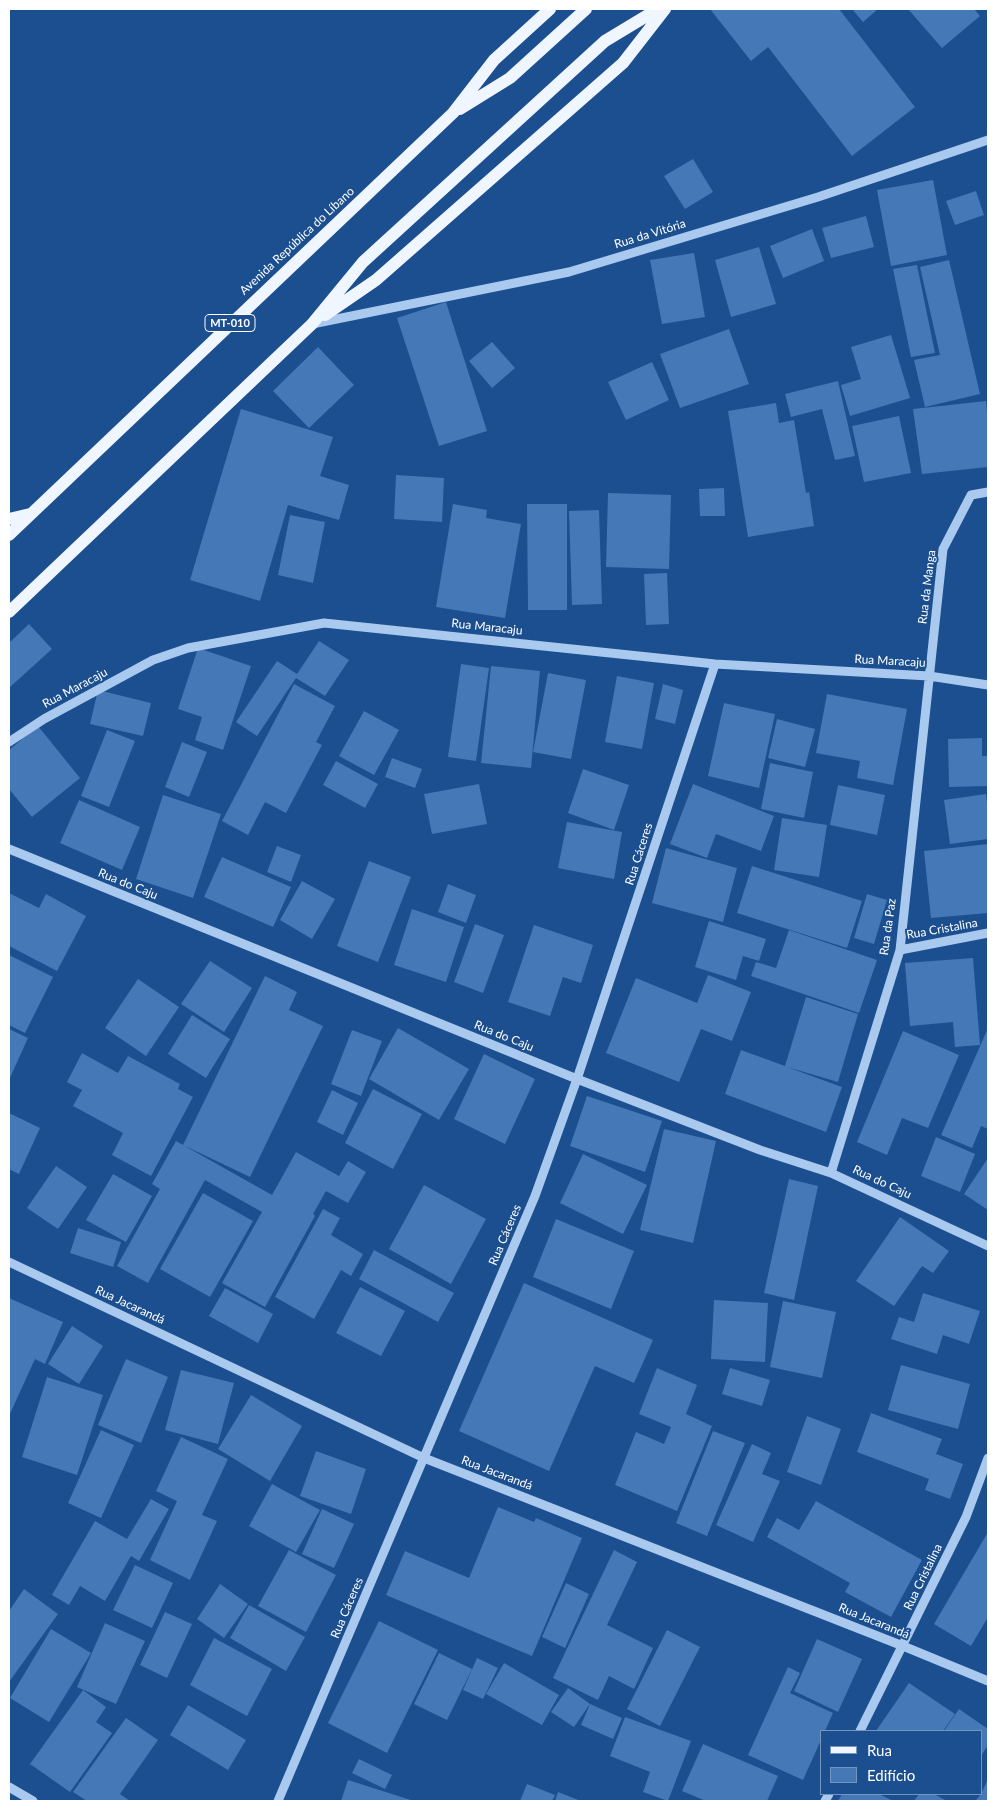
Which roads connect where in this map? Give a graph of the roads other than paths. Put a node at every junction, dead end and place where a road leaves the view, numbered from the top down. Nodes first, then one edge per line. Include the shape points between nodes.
1 (550, 9) edge
2 (586, 9) edge
3 (658, 9) edge
4 (665, 9) edge
5 (453, 113) junction
6 (988, 140) edge
7 (312, 324) junction
8 (988, 492) edge
9 (30, 514) junction
10 (9, 519) edge
11 (9, 535) edge
12 (9, 612) edge
13 (715, 664) junction
14 (929, 676) junction
15 (988, 685) edge
16 (9, 742) edge
17 (9, 849) edge
18 (988, 933) edge
19 (900, 950) junction
20 (577, 1079) junction
21 (832, 1173) junction
22 (988, 1246) edge
23 (9, 1262) edge
24 (424, 1458) junction
25 (988, 1458) edge
26 (903, 1646) junction
27 (988, 1681) edge
28 (861, 1730) edge
29 (9, 1787) edge
30 (32, 1801) edge
31 (278, 1801) edge

1 - 5 main road, Avenida República do Líbano / MT-010 via 494,60
2 - 5 main road, Avenida República do Líbano / MT-010 via 510,78
3 - 7 main road via 605,40 363,262
4 - 7 main road via 623,62 376,280
5 - 9 main road, Avenida República do Líbano / MT-010
6 - 7 street, Rua da Vitória via 818,197 570,272
7 - 12 main road
8 - 14 street, Rua da Manga via 971,495 943,549
9 - 10 main road
9 - 11 main road, Avenida República do Líbano / MT-010
13 - 14 street, Rua Maracaju
13 - 16 street, Rua Maracaju via 324,623 188,648 153,660 44,719
13 - 20 street, Rua Cáceres
14 - 15 street, Rua Maracaju
14 - 19 street, Rua da Paz
17 - 20 street, Rua do Caju
18 - 19 street, Rua Cristalina
19 - 21 street, Rua da Paz
20 - 21 street, Rua do Caju via 760,1150
20 - 24 street, Rua Cáceres via 535,1196
21 - 22 street, Rua do Caju
23 - 24 street, Rua Jacarandá
24 - 26 street, Rua Jacarandá
24 - 31 street, Rua Cáceres
25 - 26 street, Rua Cristalina via 966,1517
26 - 27 street, Rua Jacarandá
26 - 28 street, Rua Cristalina
29 - 30 street

